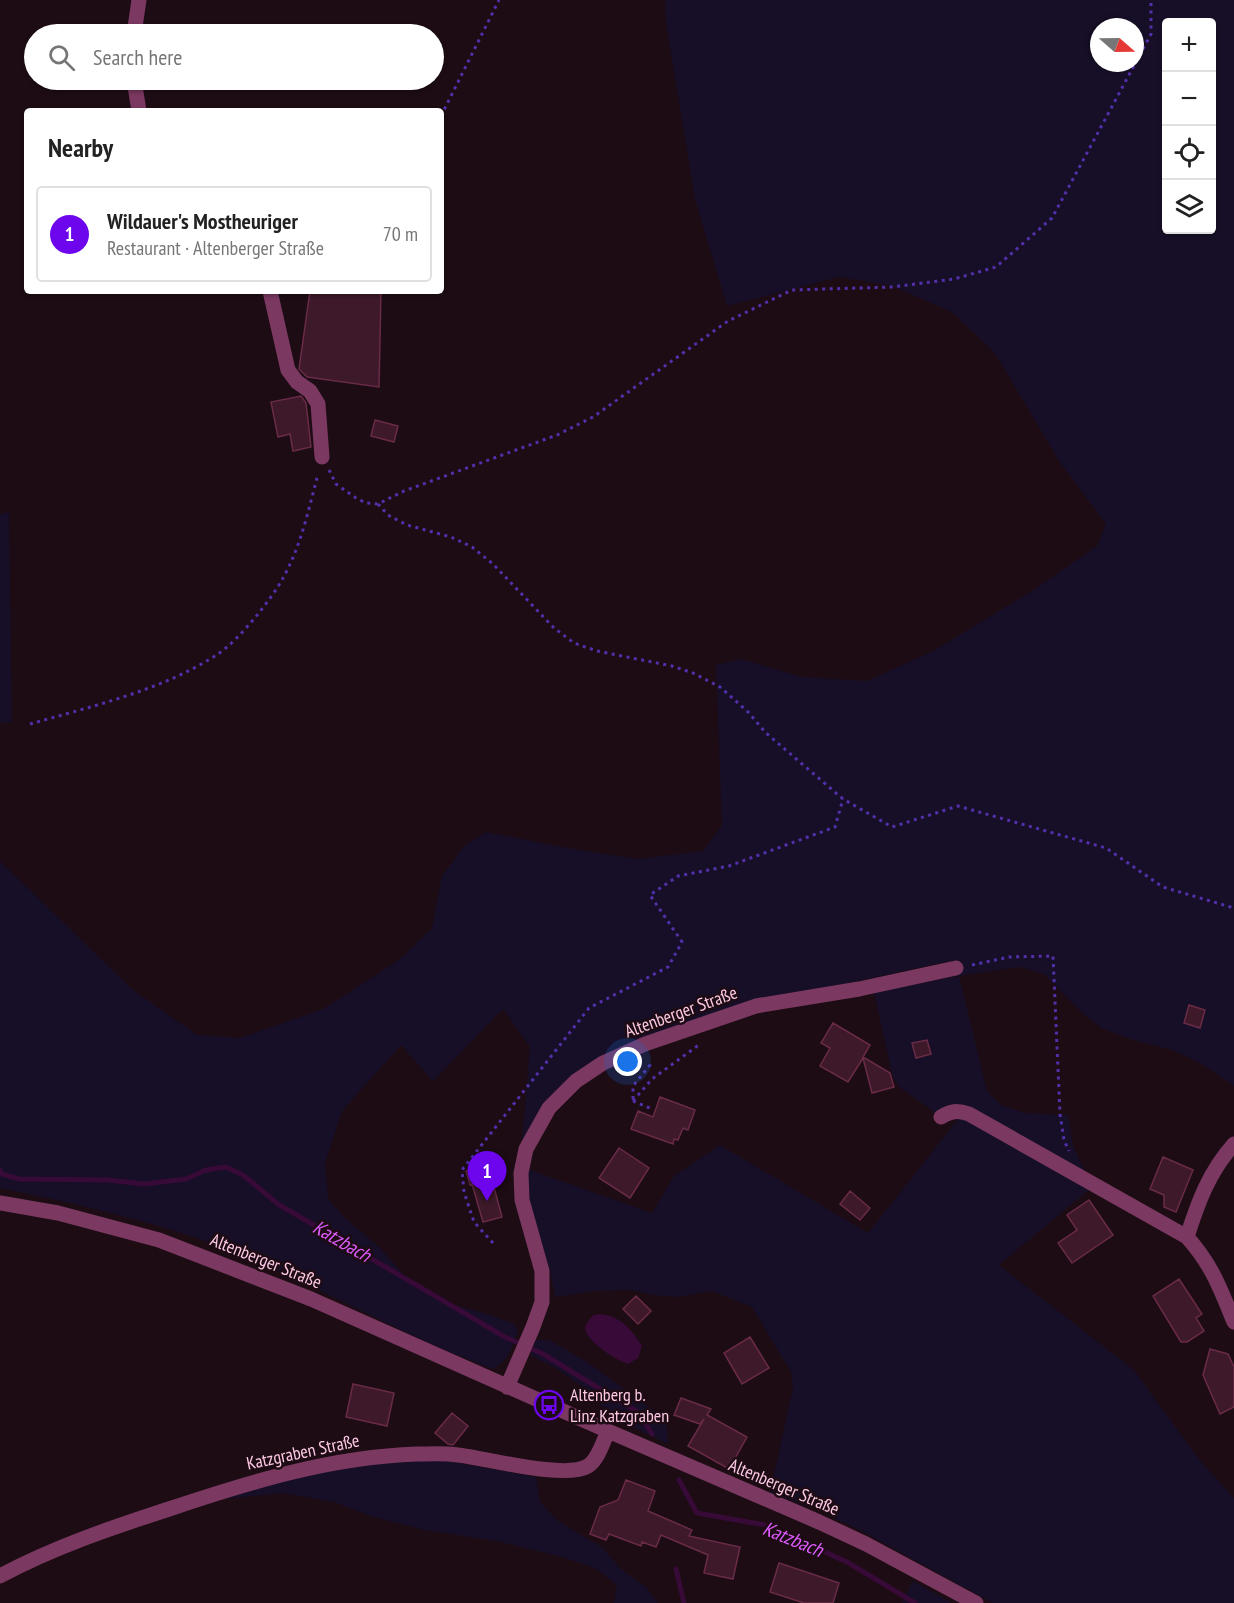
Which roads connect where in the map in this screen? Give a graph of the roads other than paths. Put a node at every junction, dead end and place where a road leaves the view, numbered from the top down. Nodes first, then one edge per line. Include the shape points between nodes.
1 (139, 0) edge
2 (135, 24) edge
3 (136, 90) edge
4 (139, 108) edge
5 (271, 294) edge
6 (322, 458) road end
7 (956, 968) road end
8 (941, 1117) dead end
9 (1234, 1144) edge
10 (0, 1203) edge
11 (1187, 1237) junction
12 (1234, 1322) edge
13 (507, 1387) junction
14 (608, 1431) junction
15 (0, 1576) edge
16 (975, 1603) edge

1 - 2 street
3 - 4 street
5 - 6 street via 288,370 318,404
7 - 13 street, Altenberger Straße via 859,990 756,1006 645,1044 603,1063 576,1081 549,1108 526,1149 521,1173 522,1200 542,1270 542,1302
8 - 11 street via 950,1111 969,1114
9 - 11 street via 1215,1167
10 - 13 street, Altenberger Straße via 57,1213 159,1240 311,1299
11 - 12 street via 1205,1257
13 - 14 street, Altenberger Straße
14 - 15 street, Katzgraben Straße via 589,1466 573,1471 456,1455 416,1454 333,1462 280,1473 101,1531
14 - 16 street, Altenberger Straße via 830,1527

